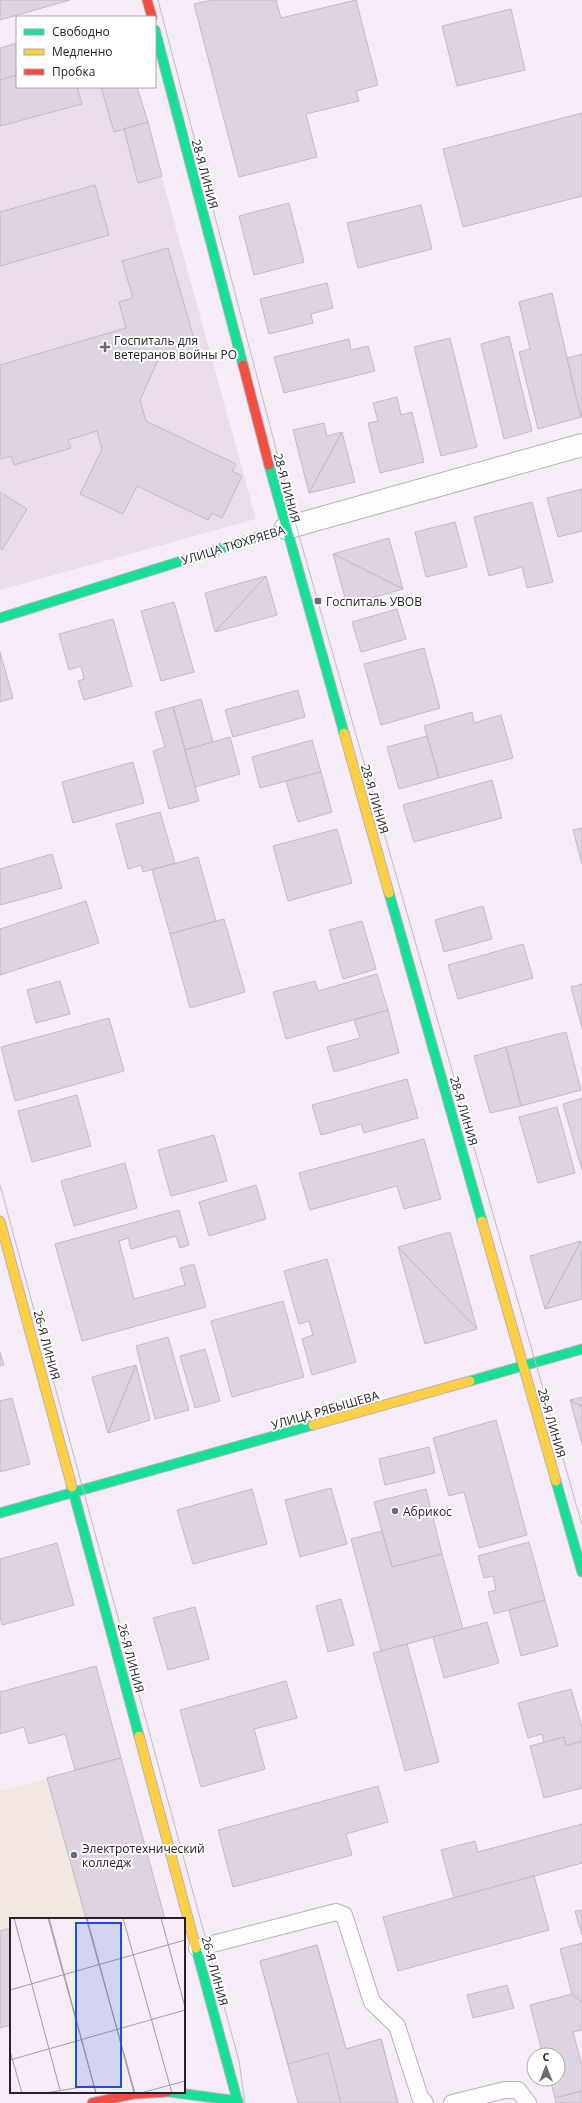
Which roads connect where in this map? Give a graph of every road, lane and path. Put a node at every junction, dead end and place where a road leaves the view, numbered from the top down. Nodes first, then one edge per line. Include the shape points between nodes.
1 (147, 0) edge
2 (152, 16) edge
3 (156, 34) edge
4 (582, 445) edge
5 (286, 528) junction
6 (0, 618) edge
7 (0, 1221) edge
8 (582, 1348) edge
9 (524, 1366) junction
10 (75, 1493) junction
11 (0, 1513) edge
12 (582, 1572) edge
13 (197, 1948) junction
14 (150, 2093) edge
15 (177, 2093) edge
16 (238, 2102) edge
17 (92, 2103) edge
18 (425, 2103) edge
19 (452, 2103) edge
20 (528, 2103) edge

1 - 2 street
3 - 5 street, 28-Я ЛИНИЯ
4 - 5 street, УЛИЦА ТЮХРЯЕВА
5 - 6 street, УЛИЦА ТЮХРЯЕВА
5 - 9 street, 28-Я ЛИНИЯ
7 - 10 street, 26-Я ЛИНИЯ
8 - 9 street, УЛИЦА РЯБЫШЕВА
9 - 10 street, УЛИЦА РЯБЫШЕВА
9 - 12 street, 28-Я ЛИНИЯ
10 - 11 street, УЛИЦА РЯБЫШЕВА
10 - 13 street, 26-Я ЛИНИЯ
13 - 16 street, 26-Я ЛИНИЯ
13 - 18 lane via 336,1912 344,1915 372,2002 397,2026 420,2097
14 - 17 street
15 - 16 street
19 - 20 lane via 505,2090 518,2090

